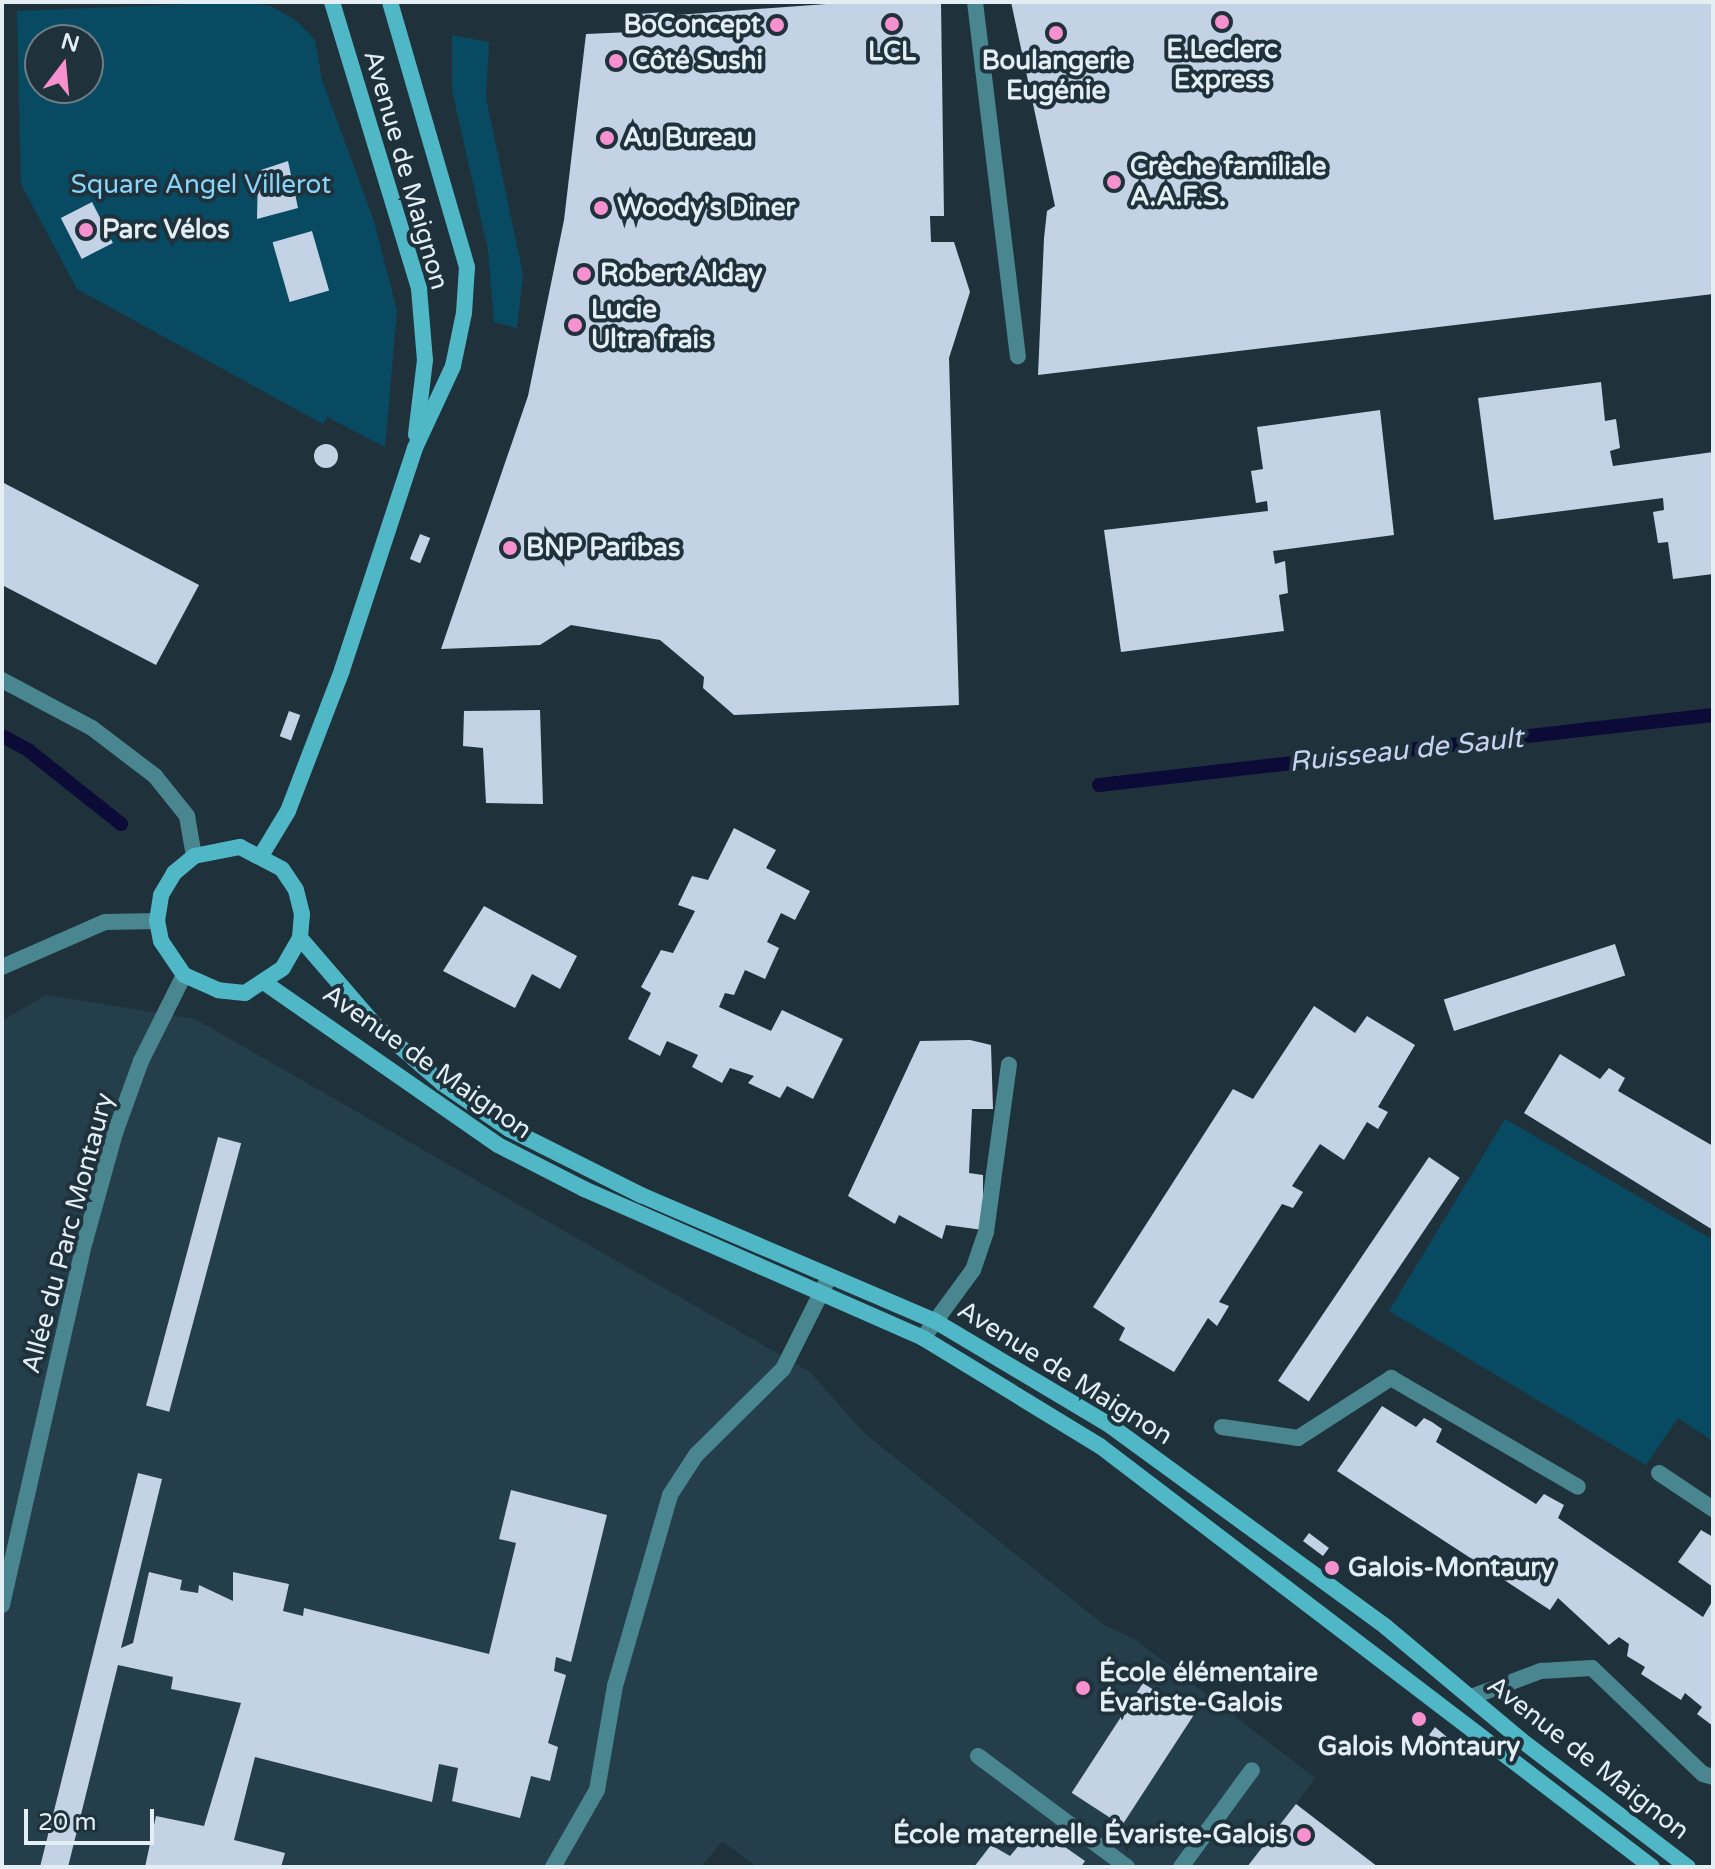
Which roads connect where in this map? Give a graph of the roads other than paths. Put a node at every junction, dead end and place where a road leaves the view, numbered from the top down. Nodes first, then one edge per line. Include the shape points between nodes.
1 (332, 2) edge
2 (390, 2) edge
3 (975, 2) edge
4 (1018, 356) dead end
5 (415, 448) junction
6 (2, 680) edge
7 (262, 854) junction
8 (194, 856) junction
9 (157, 921) junction
10 (300, 938) junction
11 (2, 967) edge
12 (184, 975) junction
13 (265, 983) junction
14 (1009, 1065) dead end
15 (831, 1274) junction
16 (821, 1293) junction
17 (935, 1321) junction
18 (923, 1338) junction
19 (1222, 1427) dead end
20 (1659, 1473) dead end
21 (1578, 1487) dead end
22 (1713, 1509) edge
23 (2, 1605) edge
24 (1471, 1697) junction
25 (978, 1756) dead end
26 (1252, 1770) dead end
27 (1713, 1777) edge
28 (553, 1867) edge
29 (1127, 1867) edge
30 (1181, 1867) edge
31 (1652, 1867) edge
32 (1688, 1867) edge

1 - 5 street, Avenue de Maignon via 419,289 425,360
2 - 5 street, Avenue de Maignon via 467,267 453,366
3 - 4 street
5 - 7 street, Avenue de Maignon via 342,670 288,811
6 - 8 street via 92,728 155,776 187,816
7 - 8 street via 216,848
7 - 10 street via 282,869 296,890
8 - 9 street via 174,873 161,895
9 - 11 street via 105,922
9 - 12 street via 161,941
10 - 13 street via 283,968
10 - 15 street, Avenue de Maignon via 375,1025 443,1084 509,1129 641,1195
12 - 13 street via 218,990 245,993
12 - 23 street, Allée du Parc Montaury via 141,1061 115,1133 85,1241
13 - 16 street, Avenue de Maignon via 498,1145
14 - 17 street via 986,1232 973,1270
15 - 16 street
15 - 17 street, Avenue de Maignon
16 - 18 street, Avenue de Maignon
16 - 28 street via 783,1369 696,1455 670,1495 615,1686 597,1790
17 - 18 street
17 - 24 street, Avenue de Maignon via 1022,1369 1186,1478
18 - 31 street, Avenue de Maignon via 1100,1446
19 - 21 street via 1298,1438 1391,1378
20 - 22 street
24 - 27 street via 1541,1671 1592,1668 1703,1774
24 - 32 street, Avenue de Maignon
25 - 29 street
26 - 30 street

